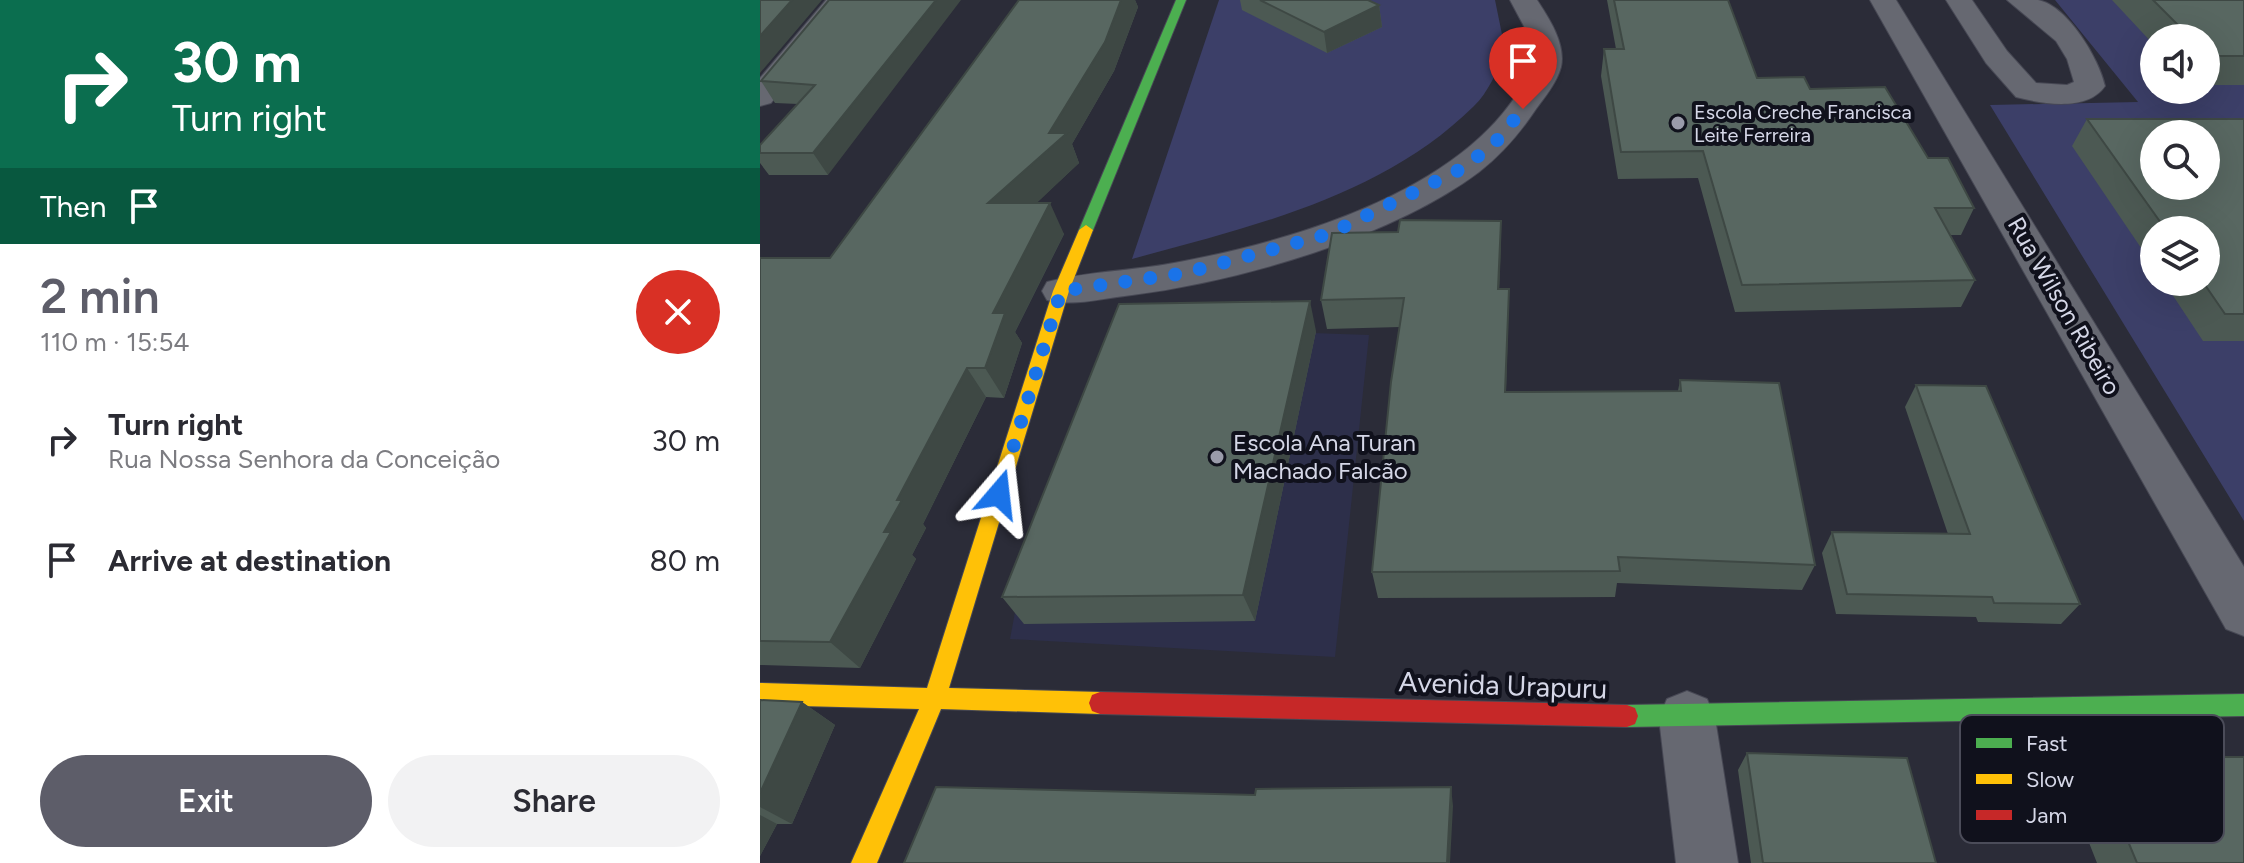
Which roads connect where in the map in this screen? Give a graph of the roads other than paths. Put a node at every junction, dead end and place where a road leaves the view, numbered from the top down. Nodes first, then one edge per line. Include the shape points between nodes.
1 (840, 0) edge
2 (1181, 0) edge
3 (1523, 0) edge
4 (1883, 0) edge
5 (1959, 0) edge
6 (2020, 0) edge
7 (760, 97) edge
8 (1061, 291) junction
9 (2244, 613) edge
10 (760, 694) edge
11 (936, 696) junction
12 (2244, 705) edge
13 (1687, 718) junction
14 (864, 863) edge
15 (1707, 863) edge

1 - 7 street
2 - 8 street
3 - 8 street via 1541,31 1547,66 1523,109 1494,144 1461,169 1329,234 1185,273
4 - 9 street, Rua Wilson Ribeiro
5 - 6 street via 1996,57 2027,91 2071,95 2090,86 2072,44
8 - 11 street
10 - 11 street, Avenida Urapuru
11 - 13 street, Avenida Urapuru
11 - 14 street
12 - 13 street, Avenida Urapuru
13 - 15 street

